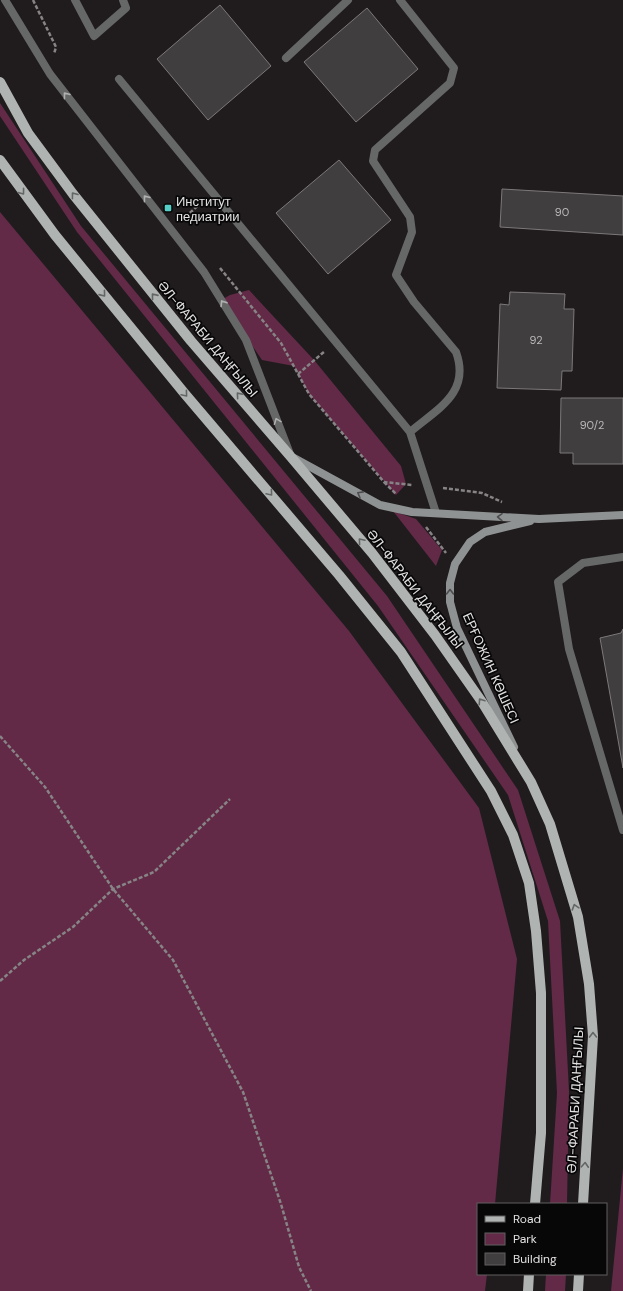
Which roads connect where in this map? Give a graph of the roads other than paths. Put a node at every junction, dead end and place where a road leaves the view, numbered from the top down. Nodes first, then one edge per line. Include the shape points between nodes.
1 (5, 0) edge
2 (75, 0) edge
3 (132, 0) edge
4 (348, 0) edge
5 (400, 0) edge
6 (125, 4) edge
7 (286, 58) dead end
8 (119, 79) dead end
9 (0, 82) edge
10 (0, 160) edge
11 (410, 432) junction
12 (291, 457) junction
13 (436, 513) junction
14 (623, 515) edge
15 (539, 519) junction
16 (623, 557) edge
17 (531, 782) junction
18 (623, 830) edge
19 (535, 1203) edge
20 (583, 1203) edge
21 (529, 1275) edge
22 (579, 1275) edge
23 (528, 1291) edge
24 (578, 1291) edge

12 -> 1 lane via 246,340 204,272 50,74
2 - 6 lane via 94,36
3 - 6 lane
4 - 7 lane
5 - 11 lane via 454,68 450,83 375,150 373,161 410,217 412,232 396,275 414,302 456,352 460,362 460,378 456,391
8 - 11 lane
12 -> 9 main road, ӘЛ-ФАРАБИ ДАҢҒЫЛЫ via 191,341 73,194 28,133
10 -> 19 main road via 55,235 396,647 491,791 513,835 529,883 536,931 541,993 541,1133
11 - 13 lane
13 -> 12 street, ЕРҒОЖИН КӨШЕСІ via 412,512 380,505
17 -> 12 main road, ӘЛ-ФАРАБИ ДАҢҒЫЛЫ via 482,702 435,635
15 -> 13 street, ЕРҒОЖИН КӨШЕСІ
14 - 15 street, ЕРҒОЖИН КӨШЕСІ
17 -> 15 street, ЕРҒОЖИН КӨШЕСІ via 457,628 450,602 450,583 455,564 470,542 485,532
16 - 18 lane via 583,563 558,582 569,649
20 -> 17 main road, ӘЛ-ФАРАБИ ДАҢҒЫЛЫ via 593,1036 589,984 578,917 550,824
21 - 23 main road
22 - 24 main road

